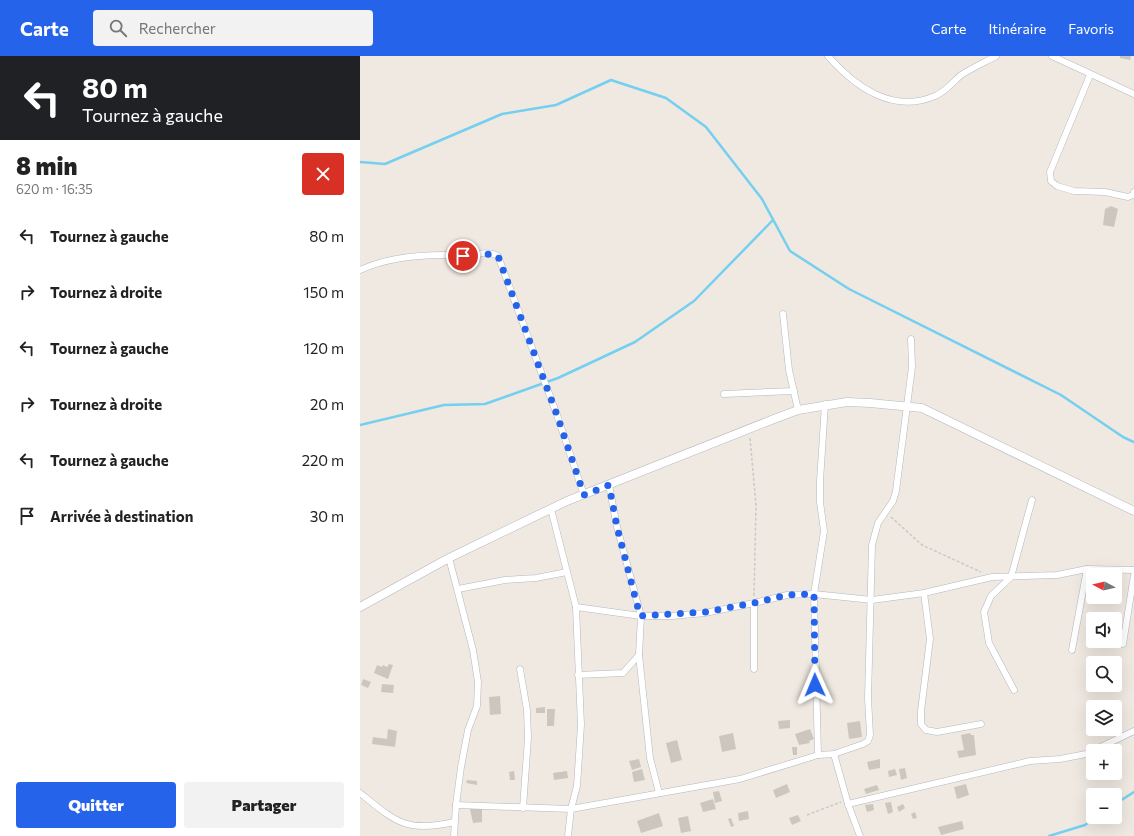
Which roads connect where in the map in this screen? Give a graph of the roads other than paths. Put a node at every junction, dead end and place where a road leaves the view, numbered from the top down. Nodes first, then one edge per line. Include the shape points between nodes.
1 (828, 56) edge
2 (996, 56) edge
3 (1052, 56) edge
4 (1062, 59) edge
5 (1090, 75) junction
6 (1134, 94) edge
7 (1134, 192) edge
8 (360, 270) edge
9 (783, 314) dead end
10 (911, 340) dead end
11 (794, 391) junction
12 (724, 394) dead end
13 (825, 404) junction
14 (907, 406) junction
15 (798, 410) junction
16 (609, 485) junction
17 (584, 495) junction
18 (1032, 500) dead end
19 (551, 509) junction
20 (1134, 511) edge
21 (449, 558) junction
22 (1086, 569) edge
23 (1122, 570) edge
24 (1134, 570) edge
25 (567, 572) junction
26 (1086, 574) edge
27 (1134, 575) edge
28 (1011, 577) junction
29 (458, 589) junction
30 (924, 593) junction
31 (814, 594) junction
32 (872, 600) junction
33 (754, 603) junction
34 (360, 607) edge
35 (576, 607) junction
36 (640, 616) junction
37 (1122, 644) dead end
38 (1072, 650) dead end
39 (639, 655) junction
40 (520, 669) dead end
41 (754, 669) dead end
42 (578, 675) junction
43 (1014, 690) dead end
44 (981, 724) dead end
45 (1134, 731) edge
46 (834, 754) junction
47 (818, 755) junction
48 (360, 793) edge
49 (659, 793) junction
50 (847, 802) junction
51 (456, 805) junction
52 (523, 808) junction
53 (571, 809) junction
54 (454, 822) junction
55 (454, 836) edge
56 (568, 836) edge
57 (860, 836) edge

1 - 2 street via 858,86 881,97 907,102 936,96 962,75
3 - 4 street
4 - 5 street
5 - 6 street
5 - 7 street via 1050,172 1051,181 1057,186 1074,191 1128,196
8 - 17 street via 378,262 398,258 490,254 498,256
9 - 11 street
10 - 14 street via 912,366
11 - 12 street
11 - 15 street
13 - 14 street via 862,402
13 - 15 street
13 - 31 street via 820,481 824,531
14 - 20 street via 928,411
14 - 32 street via 896,491 893,501 878,523 872,545
15 - 16 street
16 - 17 street
16 - 36 street
17 - 19 street
18 - 28 street
19 - 21 street
19 - 25 street
21 - 29 street
21 - 34 street
22 - 28 street via 1057,575
23 - 24 street
25 - 29 street
25 - 35 street
26 - 38 street
27 - 37 street
28 - 30 street via 992,577
28 - 43 street via 991,596 986,605 984,620 989,643
29 - 51 street via 477,671 478,693 477,706 468,730
30 - 32 street
30 - 44 street via 930,639 921,724 926,730 937,732
31 - 32 street
31 - 33 street via 787,595
31 - 47 street
32 - 46 street via 868,698 870,735 868,741 863,744
33 - 36 street via 705,612
33 - 41 street
35 - 36 street
35 - 42 street
36 - 39 street
39 - 42 street via 623,673
39 - 49 street via 650,758
40 - 52 street via 527,710 528,738
42 - 53 street via 581,725 577,786
45 - 50 street via 1086,754 1030,761
46 - 47 street
46 - 50 street
47 - 49 street via 740,779
48 - 54 street via 399,822 432,828
49 - 53 street
50 - 57 street
51 - 52 street
51 - 54 street
52 - 53 street
53 - 56 street
54 - 55 street

